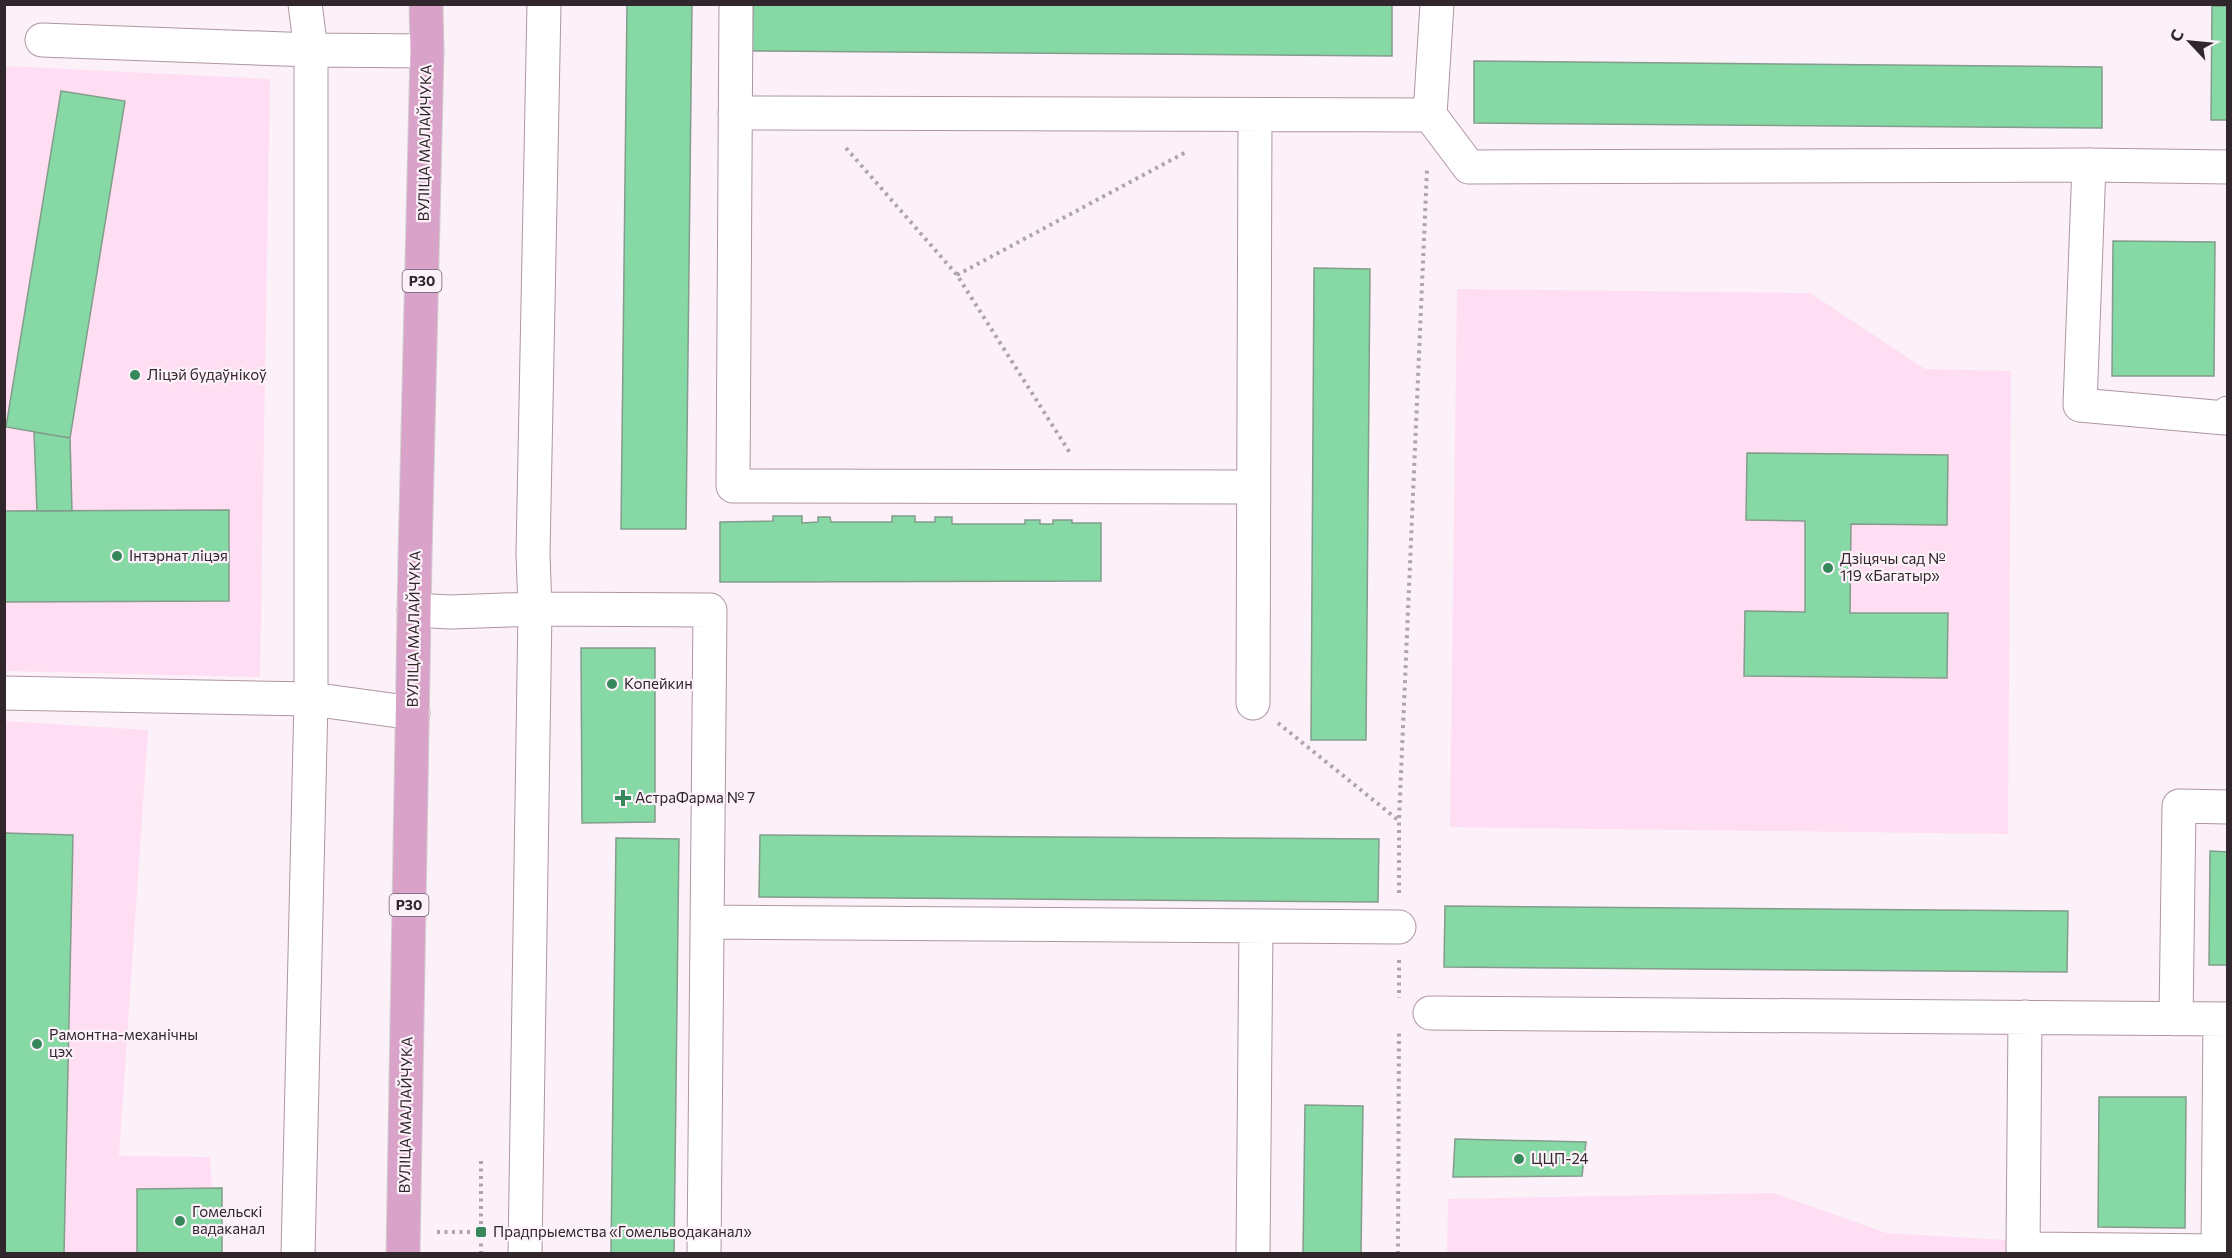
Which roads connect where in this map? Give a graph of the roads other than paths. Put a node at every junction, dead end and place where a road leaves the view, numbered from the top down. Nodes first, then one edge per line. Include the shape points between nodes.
1 (305, 4) edge
2 (426, 4) edge
3 (544, 4) edge
4 (736, 4) edge
5 (1437, 4) edge
6 (42, 40) dead end
7 (311, 50) junction
8 (427, 51) junction
9 (735, 113) junction
10 (1255, 115) junction
11 (1430, 115) junction
12 (2089, 165) junction
13 (2228, 167) edge
14 (2228, 413) edge
15 (1253, 487) junction
16 (535, 609) junction
17 (414, 610) junction
18 (4, 693) edge
19 (311, 699) junction
20 (1252, 703) road end
21 (413, 713) junction
22 (2228, 807) edge
23 (707, 922) junction
24 (1256, 927) junction
25 (1399, 927) road end
26 (1414, 1011) road end
27 (2025, 1017) junction
28 (2176, 1019) junction
29 (2224, 1019) edge
30 (403, 1243) edge
31 (298, 1254) edge
32 (525, 1254) edge
33 (704, 1254) edge
34 (1253, 1254) edge

1 - 7 lane
2 - 8 main road, ВУЛІЦА МАЛАЙЧУКА / Р30
3 - 16 lane
4 - 9 lane
5 - 11 lane
6 - 7 lane
7 - 8 lane
7 - 19 lane
8 - 17 main road, ВУЛІЦА МАЛАЙЧУКА / Р30
9 - 10 lane
9 - 15 lane via 733,486
10 - 11 lane
10 - 15 lane
11 - 12 lane via 1469,166
12 - 13 lane
12 - 14 lane via 2080,405 2225,418
15 - 20 lane
16 - 17 lane
16 - 23 lane via 710,610
16 - 32 lane
17 - 21 main road, ВУЛІЦА МАЛАЙЧУКА / Р30
18 - 19 lane
19 - 21 lane
19 - 31 lane
21 - 30 main road, ВУЛІЦА МАЛАЙЧУКА / Р30
22 - 28 lane via 2179,806
23 - 24 lane
23 - 33 lane
24 - 25 lane
24 - 34 lane
26 - 27 lane
27 - 28 lane
27 - 29 lane via 2023,1250 2218,1251
28 - 29 lane

